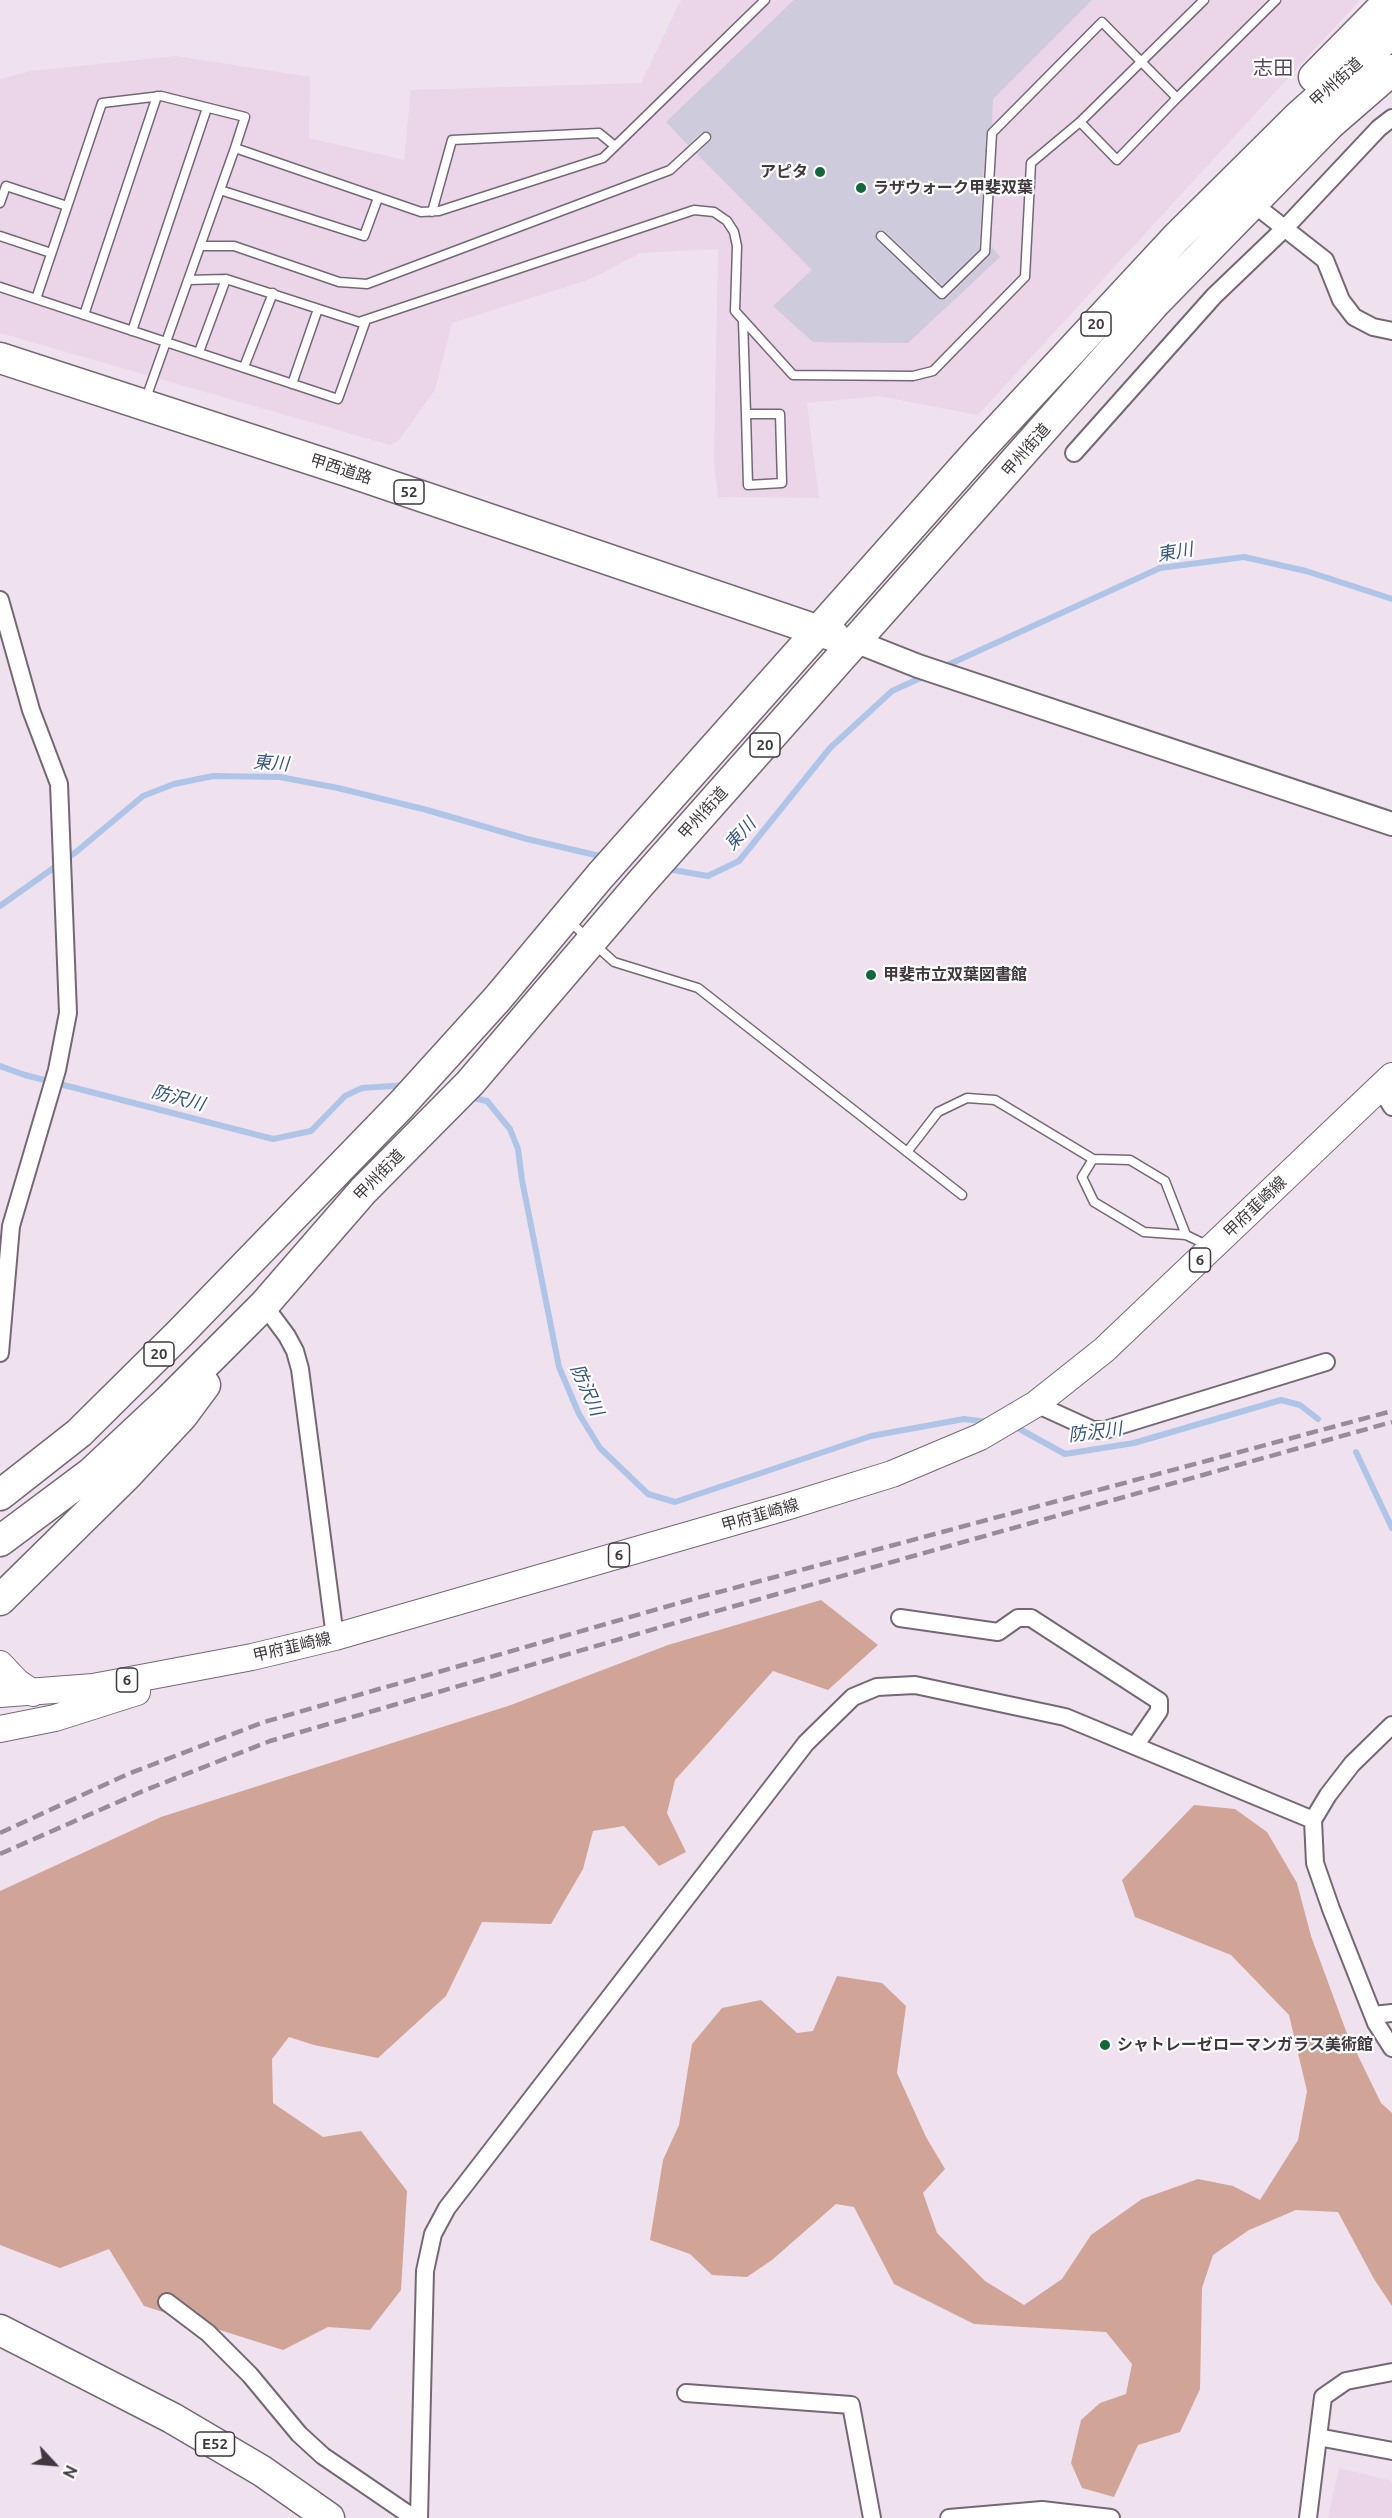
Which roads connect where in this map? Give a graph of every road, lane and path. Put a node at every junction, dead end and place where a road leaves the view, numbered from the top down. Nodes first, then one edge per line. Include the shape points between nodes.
1 (1204, 0) edge
2 (1276, 0) edge
3 (1390, 0) edge
4 (763, 1) edge
5 (1392, 33) edge
6 (1141, 62) junction
7 (1392, 70) edge
8 (157, 96) junction
9 (1177, 98) junction
10 (207, 108) junction
11 (1392, 118) edge
12 (1080, 122) junction
13 (706, 137) dead end
14 (615, 146) junction
15 (235, 148) junction
16 (220, 190) junction
17 (378, 198) junction
18 (1251, 202) junction
19 (0, 203) edge
20 (67, 206) junction
21 (432, 212) junction
22 (1285, 228) junction
23 (0, 236) edge
24 (881, 236) dead end
25 (1176, 238) junction
26 (200, 246) junction
27 (51, 253) junction
28 (225, 279) junction
29 (188, 280) junction
30 (0, 287) edge
31 (273, 293) junction
32 (36, 299) junction
33 (318, 309) junction
34 (84, 315) junction
35 (366, 320) junction
36 (743, 320) junction
37 (132, 331) junction
38 (1392, 331) edge
39 (166, 342) junction
40 (199, 352) junction
41 (0, 358) edge
42 (244, 368) junction
43 (292, 384) junction
44 (144, 404) junction
45 (746, 414) junction
46 (1074, 453) dead end
47 (0, 600) edge
48 (816, 632) junction
49 (855, 641) junction
50 (1392, 824) edge
51 (565, 918) junction
52 (590, 940) junction
53 (1388, 1091) edge
54 (907, 1152) junction
55 (1093, 1159) junction
56 (962, 1195) dead end
57 (307, 1202) junction
58 (1186, 1235) junction
59 (1212, 1248) junction
60 (264, 1305) junction
61 (0, 1353) edge
62 (1326, 1362) dead end
63 (1029, 1409) junction
64 (0, 1473) edge
65 (0, 1495) edge
66 (0, 1541) edge
67 (0, 1600) edge
68 (900, 1618) dead end
69 (335, 1637) junction
70 (252, 1657) junction
71 (0, 1664) edge
72 (33, 1693) junction
73 (0, 1694) edge
74 (1392, 1725) edge
75 (0, 1729) edge
76 (1135, 1746) junction
77 (1313, 1820) junction
78 (1392, 2013) edge
79 (1373, 2015) junction
80 (1392, 2048) edge
81 (167, 2302) dead end
82 (0, 2330) edge
83 (1392, 2373) edge
84 (96, 2380) junction
85 (686, 2393) dead end
86 (1318, 2438) junction
87 (1392, 2451) edge
88 (1033, 2514) edge
89 (297, 2518) edge
90 (329, 2518) edge
91 (414, 2518) edge
92 (419, 2518) edge
93 (872, 2518) edge
94 (951, 2518) edge
95 (1111, 2518) edge
96 (1308, 2518) edge

1 - 6 lane
2 - 9 lane
3 - 25 highway, 20 via 1220,174
4 - 14 lane
5 - 25 highway, 甲州街道 / 20 via 1299,116
6 - 9 lane
6 - 12 lane
6 - 24 lane via 1102,22 992,133 985,252 942,294
7 - 18 highway, 甲州街道 / 20
8 - 10 lane
8 - 20 lane via 102,103
8 - 34 lane
9 - 12 lane via 1117,160
10 - 15 lane via 245,117
10 - 37 lane
11 - 22 street
12 - 36 lane via 1031,163 1025,277 933,370 913,376 793,375
13 - 26 lane via 670,170 367,284 339,282 234,246
14 - 21 lane via 603,158
14 - 21 lane via 599,133 452,140
15 - 16 lane
15 - 17 lane
16 - 17 lane via 364,236
16 - 26 lane
17 - 21 lane
18 - 22 street
18 - 49 highway, 甲州街道 / 20 via 1155,303
19 - 20 lane via 6,186
20 - 27 lane
22 - 38 street via 1325,260 1341,300 1354,317
22 - 46 street via 1214,296
23 - 27 lane
25 - 48 highway, 甲州街道 / 20
26 - 29 lane
27 - 32 lane
28 - 29 lane
28 - 31 lane
28 - 40 lane
29 - 39 lane
30 - 32 lane
31 - 33 lane
31 - 42 lane
32 - 34 lane
33 - 35 lane via 359,322
33 - 43 lane
34 - 37 lane
35 - 36 lane via 694,210 714,212 734,232 735,311
35 - 43 lane via 338,399
36 - 45 lane
37 - 39 lane
39 - 40 lane
39 - 44 lane
40 - 42 lane
41 - 44 highway, 甲西道路 / 52
42 - 43 lane
44 - 48 highway, 甲西道路 / 52
45 - 45 lane via 780,414 782,483 748,485
47 - 61 street via 31,710 59,784 68,1013 57,1070 11,1226
48 - 49 highway, 52
48 - 51 highway, 甲州街道 / 20
49 - 50 street via 918,666
49 - 52 highway, 甲州街道 / 20
51 - 52 lane
51 - 57 highway, 甲州街道 / 20 via 430,1074
52 - 54 lane via 614,962 698,988
52 - 60 highway, 甲州街道 / 20 via 470,1083 363,1191
53 - 59 main road, 甲府韮崎線 / 6
54 - 55 lane via 939,1112 967,1098 994,1100
54 - 56 lane
55 - 58 lane via 1130,1160 1165,1181
55 - 58 lane via 1082,1177 1094,1202 1144,1232
57 - 64 highway via 256,1240 64,1423
57 - 65 highway, 甲州街道 / 20 via 79,1433
58 - 59 lane
59 - 63 main road, 甲府韮崎線 / 6 via 1104,1350
60 - 66 highway, 甲州街道 / 20 via 91,1473
60 - 67 highway via 182,1416
60 - 69 street via 291,1343 300,1369
62 - 63 street via 1105,1430 1093,1430
63 - 69 main road, 甲府韮崎線 / 6 via 980,1437 892,1474
68 - 76 street via 998,1632 1018,1618 1040,1622 1159,1701 1159,1711
69 - 70 main road, 甲府韮崎線 / 6
70 - 72 main road, 甲府韮崎線 / 6 via 93,1687
70 - 75 main road via 55,1718
71 - 72 main road
72 - 73 main road, 甲府韮崎線 / 6
74 - 77 street via 1352,1764
76 - 77 street
76 - 92 street via 1065,1717 915,1684 877,1687 853,1697 806,1743 447,2208 433,2234 425,2271
77 - 79 street via 1315,1863
78 - 79 street
79 - 80 street
81 - 91 street via 208,2333 323,2456
82 - 84 highway, E52
83 - 86 street via 1346,2381 1323,2397
84 - 89 highway, E52 via 253,2484
84 - 90 highway, E52 via 172,2418
85 - 93 street via 851,2405
86 - 87 street
86 - 96 street
88 - 94 street
88 - 95 street

